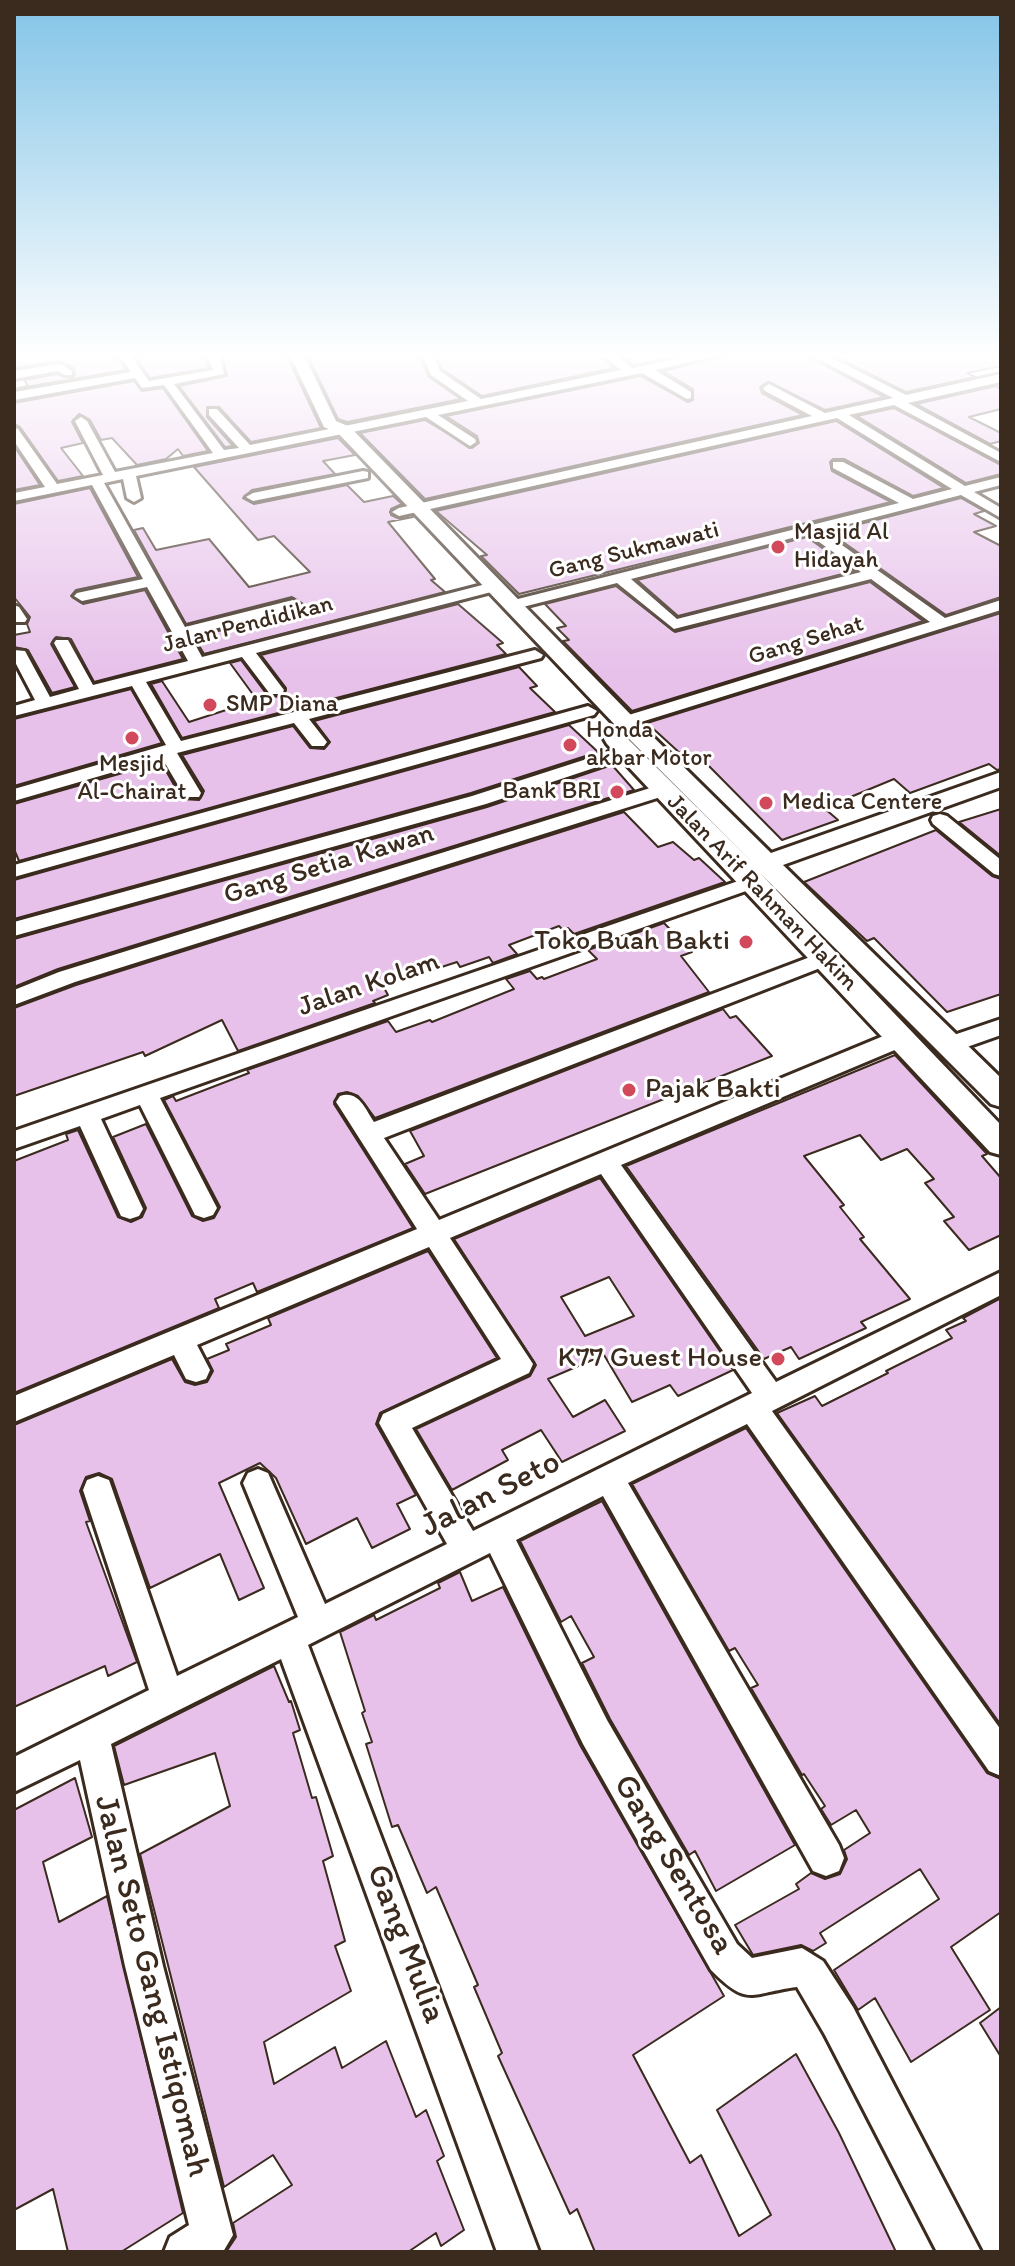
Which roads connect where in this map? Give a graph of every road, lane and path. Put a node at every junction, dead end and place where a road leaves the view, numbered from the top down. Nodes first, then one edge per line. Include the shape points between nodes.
1 (32, 459) edge
2 (95, 459) edge
3 (203, 459) edge
4 (352, 459) edge
5 (360, 459) edge
6 (642, 459) edge
7 (911, 459) edge
8 (838, 465) dead end
9 (129, 474) junction
10 (363, 475) junction
11 (103, 479) junction
12 (1001, 481) edge
13 (53, 489) junction
14 (962, 490) junction
15 (14, 497) edge
16 (253, 497) dead end
17 (134, 498) dead end
18 (910, 503) junction
19 (408, 511) junction
20 (1001, 514) edge
21 (810, 529) junction
22 (873, 574) junction
23 (620, 578) junction
24 (153, 581) junction
25 (484, 590) junction
26 (82, 596) dead end
27 (293, 605) dead end
28 (511, 605) junction
29 (1001, 605) edge
30 (983, 611) junction
31 (1001, 622) edge
32 (942, 623) junction
33 (180, 633) junction
34 (62, 643) dead end
35 (245, 650) junction
36 (19, 654) dead end
37 (535, 655) junction
38 (197, 663) junction
39 (136, 679) junction
40 (276, 690) dead end
41 (88, 691) junction
42 (44, 702) junction
43 (14, 711) edge
44 (588, 711) junction
45 (298, 716) junction
46 (625, 722) junction
47 (318, 742) dead end
48 (172, 749) junction
49 (627, 751) junction
50 (1001, 779) edge
51 (663, 790) junction
52 (192, 793) dead end
53 (14, 795) edge
54 (1001, 798) edge
55 (940, 820) junction
56 (1001, 870) edge
57 (14, 871) edge
58 (760, 876) junction
59 (14, 929) edge
60 (826, 958) junction
61 (14, 998) edge
62 (1001, 1027) edge
63 (901, 1038) junction
64 (950, 1045) junction
65 (146, 1094) junction
66 (1001, 1096) edge
67 (348, 1102) dead end
68 (87, 1115) junction
69 (369, 1134) junction
70 (14, 1140) edge
71 (1001, 1144) edge
72 (604, 1160) junction
73 (204, 1208) dead end
74 (130, 1209) dead end
75 (433, 1233) junction
76 (1001, 1283) edge
77 (180, 1340) junction
78 (196, 1370) dead end
79 (762, 1402) junction
80 (14, 1409) edge
81 (609, 1478) junction
82 (258, 1483) dead end
83 (98, 1490) dead end
84 (482, 1542) junction
85 (303, 1631) junction
86 (168, 1698) junction
87 (92, 1736) junction
88 (1001, 1759) edge
89 (14, 1775) edge
90 (826, 1858) dead end
91 (198, 2243) edge
92 (518, 2252) edge
93 (960, 2252) edge

1 - 13 street
2 - 11 street
3 - 9 street
4 - 10 main road, Jalan Arif Rahman Hakim
5 - 19 main road, Jalan Arif Rahman Hakim
6 - 19 street
7 - 14 street
8 - 18 street
9 - 11 street
9 - 17 street
10 - 16 street
10 - 19 main road, Jalan Arif Rahman Hakim
11 - 13 street
11 - 24 street
12 - 14 street, Gang Sukmawati
13 - 15 street
14 - 18 street, Gang Sukmawati
14 - 20 street
18 - 21 street, Gang Sukmawati
19 - 25 main road, Jalan Arif Rahman Hakim
21 - 22 street
21 - 23 street, Gang Sukmawati
22 - 23 street via 674,624
22 - 32 street
23 - 28 street, Gang Sukmawati
24 - 26 street
24 - 33 street
25 - 28 main road, Jalan Arif Rahman Hakim
25 - 35 street, Jalan Pendidikan
25 - 37 main road, Jalan Arif Rahman Hakim
27 - 33 street
28 - 46 main road, Jalan Arif Rahman Hakim
29 - 30 street, Gang Sehat
30 - 31 street
30 - 32 street, Gang Sehat
32 - 46 street, Gang Sehat
33 - 38 street
34 - 41 street
35 - 38 street, Jalan Pendidikan
35 - 40 street
36 - 42 street
37 - 44 main road, Jalan Arif Rahman Hakim
37 - 45 street
38 - 39 street, Jalan Pendidikan
39 - 41 street, Jalan Pendidikan
39 - 48 street
41 - 42 street, Jalan Pendidikan
42 - 43 street, Jalan Pendidikan
44 - 49 main road, Jalan Arif Rahman Hakim
44 - 57 street
45 - 47 street
45 - 48 street
46 - 58 main road, Jalan Arif Rahman Hakim
48 - 52 street
48 - 53 street
49 - 51 main road, Jalan Arif Rahman Hakim
49 - 59 street via 479,800
50 - 58 main road
51 - 58 main road, Jalan Arif Rahman Hakim
51 - 61 street, Gang Setia Kawan
54 - 55 main road
55 - 56 street
55 - 58 main road
58 - 60 main road, Jalan Arif Rahman Hakim
58 - 64 main road, Jalan Arif Rahman Hakim
58 - 65 street, Jalan Kolam
60 - 63 main road, Jalan Arif Rahman Hakim
60 - 69 street
62 - 64 street
63 - 71 main road, Jalan Arif Rahman Hakim
63 - 72 street
64 - 66 main road, Jalan Arif Rahman Hakim
65 - 68 street, Jalan Kolam
65 - 73 street
67 - 69 street
68 - 70 street, Jalan Kolam
68 - 74 street
69 - 75 street
72 - 75 street
72 - 79 street
75 - 77 street
75 - 84 street via 519,1364 393,1423
76 - 79 street, Jalan Seto
77 - 78 street
77 - 80 street
79 - 81 street, Jalan Seto
79 - 88 street
81 - 84 street, Jalan Seto
81 - 90 street
82 - 85 street, Gang Mulia
83 - 86 street
84 - 85 street, Jalan Seto
84 - 93 street, Gang Sentosa via 724,1957 746,1978 802,1967 810,1974
85 - 86 street, Jalan Seto
85 - 92 street, Gang Mulia
86 - 87 street, Jalan Seto
87 - 89 street, Jalan Seto
87 - 91 street, Jalan Seto Gang Istiqomah

